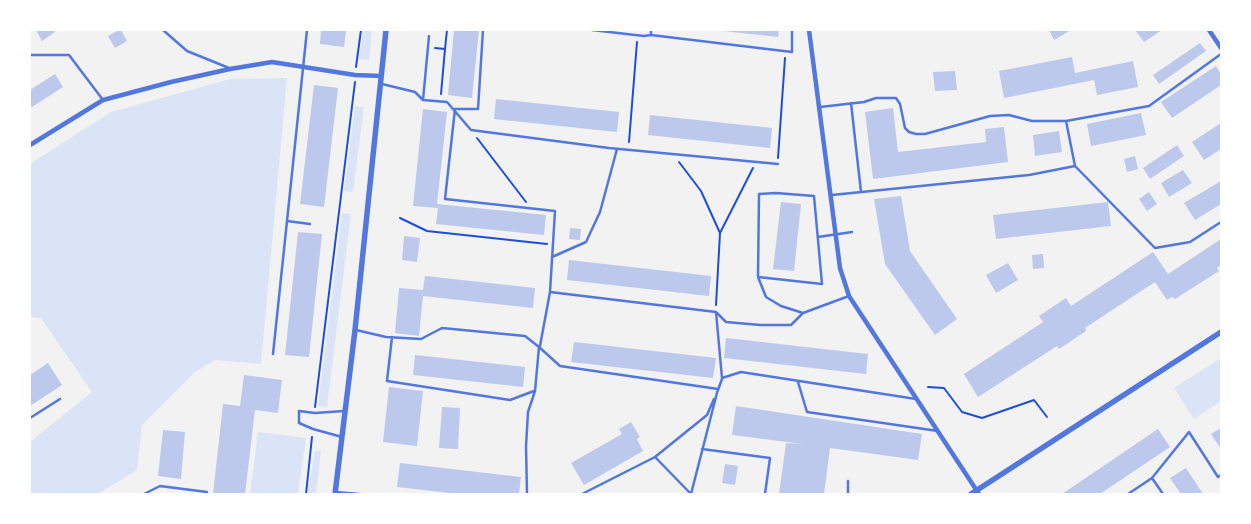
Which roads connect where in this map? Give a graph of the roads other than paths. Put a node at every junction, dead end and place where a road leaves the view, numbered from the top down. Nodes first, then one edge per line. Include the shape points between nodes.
1 (163, 30) edge
2 (307, 30) edge
3 (386, 30) edge
4 (483, 30) edge
5 (592, 30) edge
6 (651, 30) edge
7 (792, 30) edge
8 (809, 30) edge
9 (1210, 30) edge
10 (651, 35) junction
11 (428, 36) dead end
12 (1221, 48) edge
13 (1221, 54) edge
14 (30, 55) edge
15 (303, 68) junction
16 (230, 69) junction
17 (381, 76) junction
18 (380, 84) junction
19 (103, 100) junction
20 (423, 100) junction
21 (851, 103) junction
22 (820, 107) junction
23 (455, 110) junction
24 (1066, 121) junction
25 (30, 145) edge
26 (617, 148) junction
27 (778, 164) road end
28 (1075, 166) junction
29 (862, 192) junction
30 (830, 196) junction
31 (287, 221) junction
32 (1221, 222) edge
33 (310, 224) dead end
34 (852, 232) dead end
35 (835, 234) junction
36 (818, 237) junction
37 (552, 257) junction
38 (758, 277) junction
39 (550, 292) junction
40 (849, 296) junction
41 (716, 312) junction
42 (803, 313) junction
43 (355, 330) junction
44 (1221, 332) edge
45 (392, 337) junction
46 (540, 347) junction
47 (273, 354) dead end
48 (722, 378) junction
49 (798, 382) junction
50 (718, 389) junction
51 (535, 391) junction
52 (60, 399) dead end
53 (917, 399) junction
54 (346, 411) junction
55 (30, 418) edge
56 (938, 431) junction
57 (343, 437) junction
58 (702, 449) junction
59 (655, 457) junction
60 (1221, 475) edge
61 (1152, 478) junction
62 (848, 481) dead end
63 (335, 493) edge
64 (976, 493) edge
65 (144, 494) edge
66 (206, 494) edge
67 (359, 494) edge
68 (527, 494) edge
69 (582, 494) edge
70 (691, 494) edge
71 (765, 494) edge
72 (848, 494) edge
73 (1128, 494) edge
74 (1163, 494) edge

1 - 16 lane via 187,51
2 - 15 lane
3 - 17 street
4 - 23 lane via 478,108
5 - 10 lane
6 - 10 lane
7 - 10 lane via 792,52
8 - 22 street
9 - 12 street
11 - 20 lane
13 - 24 lane via 1149,106
14 - 19 lane via 69,55
15 - 16 street via 272,62
15 - 17 street
15 - 31 lane
16 - 19 street
17 - 18 street
18 - 20 lane via 415,92
18 - 43 street
19 - 25 street
20 - 23 lane via 447,102
21 - 22 lane
21 - 24 lane via 896,98 905,128 916,134 990,116
21 - 29 lane
22 - 30 street
23 - 26 lane via 471,130
23 - 37 lane via 444,199 555,211
24 - 28 lane
26 - 27 lane
26 - 37 lane via 600,212 586,242
28 - 29 lane via 1029,175
28 - 32 lane via 1155,248 1190,242
29 - 30 lane
30 - 35 street
31 - 33 lane
31 - 47 lane
34 - 35 lane
35 - 36 lane
35 - 40 street via 840,268
36 - 38 lane via 822,284
36 - 38 lane via 814,196 759,194
37 - 39 lane
38 - 42 lane via 766,297
39 - 41 lane
39 - 46 lane
40 - 42 lane
40 - 53 street
41 - 42 lane via 726,322 760,325 791,325
41 - 48 lane
43 - 45 lane
43 - 54 street
44 - 64 street
45 - 46 lane via 421,340 442,328 525,336
45 - 51 lane via 387,382 510,400
46 - 50 lane via 560,366
46 - 51 lane
48 - 49 lane via 741,372
48 - 50 lane
49 - 53 lane
49 - 56 lane via 808,412
50 - 58 lane
50 - 59 lane via 707,415
51 - 68 lane via 528,412
52 - 55 lane
53 - 56 street
54 - 57 street
54 - 57 lane via 300,411 299,423
56 - 64 street
57 - 63 street
58 - 70 lane
58 - 71 lane via 770,458
59 - 69 lane
59 - 70 lane
60 - 61 lane via 1218,477 1189,432
61 - 73 lane
61 - 74 lane
62 - 72 lane
63 - 67 lane
65 - 66 lane via 160,486

